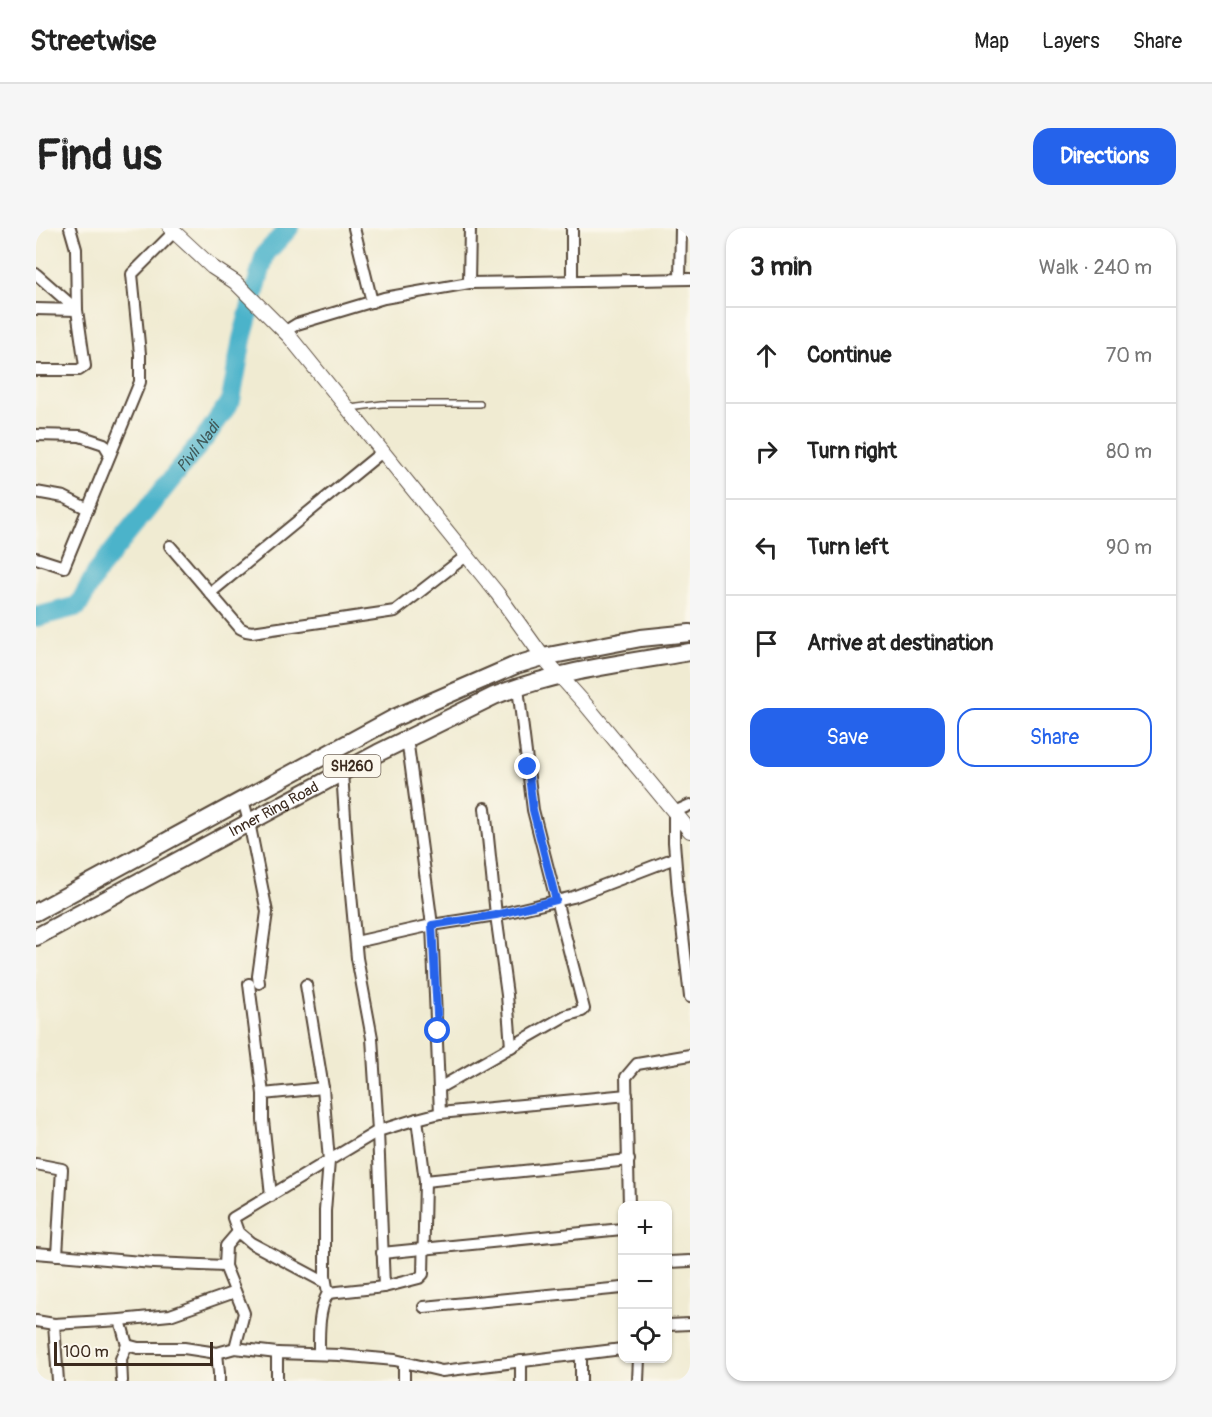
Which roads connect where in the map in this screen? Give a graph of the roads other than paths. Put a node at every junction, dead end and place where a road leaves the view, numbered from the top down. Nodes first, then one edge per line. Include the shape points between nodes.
1 (70, 228) edge
2 (354, 228) edge
3 (470, 228) edge
4 (572, 228) edge
5 (681, 228) edge
6 (172, 230) edge
7 (36, 274) edge
8 (685, 279) edge
9 (572, 281) junction
10 (469, 283) junction
11 (372, 302) junction
12 (36, 309) edge
13 (77, 310) junction
14 (284, 332) junction
15 (36, 370) edge
16 (480, 404) dead end
17 (347, 408) junction
18 (36, 435) edge
19 (109, 447) junction
20 (382, 452) junction
21 (36, 492) edge
22 (88, 509) junction
23 (170, 546) dead end
24 (466, 556) junction
25 (36, 558) edge
26 (210, 593) junction
27 (690, 633) edge
28 (690, 652) edge
29 (543, 657) junction
30 (560, 676) junction
31 (518, 688) junction
32 (407, 738) junction
33 (342, 772) junction
34 (243, 800) junction
35 (689, 804) edge
36 (485, 808) dead end
37 (674, 812) junction
38 (249, 822) junction
39 (690, 831) edge
40 (675, 858) junction
41 (556, 900) junction
42 (36, 912) edge
43 (496, 915) junction
44 (432, 925) junction
45 (36, 937) edge
46 (356, 942) junction
47 (306, 985) dead end
48 (690, 997) edge
49 (511, 1047) junction
50 (690, 1055) edge
51 (323, 1088) junction
52 (439, 1088) junction
53 (263, 1094) junction
54 (627, 1095) junction
55 (440, 1113) junction
56 (417, 1119) junction
57 (378, 1131) junction
58 (629, 1160) junction
59 (329, 1161) junction
60 (36, 1164) edge
61 (425, 1181) junction
62 (271, 1196) junction
63 (629, 1201) edge
64 (618, 1229) edge
65 (238, 1232) junction
66 (424, 1249) junction
67 (36, 1253) edge
68 (382, 1253) junction
69 (57, 1255) junction
70 (690, 1261) edge
71 (672, 1262) edge
72 (225, 1266) junction
73 (384, 1287) junction
74 (327, 1288) junction
75 (618, 1288) edge
76 (235, 1292) junction
77 (424, 1307) dead end
78 (120, 1320) junction
79 (36, 1321) edge
80 (54, 1324) junction
81 (690, 1324) edge
82 (672, 1325) edge
83 (127, 1346) junction
84 (235, 1348) junction
85 (618, 1349) edge
86 (217, 1353) junction
87 (277, 1353) junction
88 (319, 1354) junction
89 (581, 1354) junction
90 (521, 1361) junction
91 (404, 1362) junction
92 (639, 1363) edge
93 (462, 1369) junction
94 (58, 1381) edge
95 (122, 1381) edge
96 (219, 1381) edge
97 (277, 1381) edge
98 (404, 1381) edge
99 (462, 1381) edge
100 (521, 1381) edge
101 (581, 1381) edge
102 (638, 1381) edge

1 - 13 street via 76,249
2 - 11 street
3 - 10 street
4 - 9 street
5 - 8 street
6 - 14 street via 212,267 235,282
6 - 19 street via 132,274 140,382
7 - 13 street
8 - 9 street
9 - 10 street
10 - 11 street
11 - 14 street via 297,324
12 - 13 street
13 - 15 street via 85,366 79,370
14 - 17 street
16 - 17 lane
17 - 20 street
18 - 19 street via 80,436
19 - 22 street
20 - 24 street
20 - 26 street
21 - 22 street via 64,497
22 - 25 street via 64,567
23 - 26 street
24 - 26 street via 395,610 252,632 240,628
24 - 29 street
27 - 29 highway, Inner Ring Road / SH260
28 - 30 highway, Inner Ring Road / SH260
29 - 30 street
29 - 34 highway, Inner Ring Road / SH260 via 516,664 394,718
30 - 31 highway, Inner Ring Road / SH260
30 - 37 street
31 - 32 highway, Inner Ring Road / SH260
31 - 41 street via 533,810
32 - 33 highway, Inner Ring Road / SH260
32 - 44 street
33 - 38 highway, Inner Ring Road / SH260
33 - 46 street
34 - 38 street
34 - 42 highway, Inner Ring Road / SH260
35 - 37 street
36 - 43 street
37 - 39 street
37 - 40 street
38 - 45 highway, Inner Ring Road / SH260
38 - 53 street via 267,912 254,984
40 - 41 street
40 - 48 street
41 - 43 street
41 - 49 street via 584,1009
43 - 44 street
43 - 49 street
44 - 46 street
44 - 52 street
46 - 57 street via 372,1038
47 - 51 street
49 - 52 street
50 - 54 street via 637,1064 626,1077
51 - 53 street
51 - 59 street
52 - 55 street
53 - 62 street
54 - 55 street
54 - 58 street
55 - 56 street
56 - 57 street
56 - 61 street
57 - 59 street
57 - 68 street
58 - 61 street
58 - 63 street
59 - 62 street
59 - 74 street via 325,1211
60 - 69 street via 62,1169
61 - 66 street
62 - 65 street via 233,1218
64 - 66 street
65 - 72 street via 226,1246
65 - 74 street
66 - 68 street
66 - 73 street via 422,1276
67 - 69 street
68 - 73 street
69 - 72 street
70 - 71 street
72 - 76 street
73 - 74 street
74 - 88 street via 319,1324
75 - 77 street
76 - 78 street via 170,1315
76 - 84 street via 244,1313
78 - 80 street
78 - 83 street
79 - 80 street
80 - 94 street
81 - 82 street
83 - 86 street
83 - 95 street via 122,1359
84 - 86 street
84 - 87 street
85 - 89 street
86 - 96 street
87 - 88 street
87 - 97 street
88 - 91 street
89 - 90 street
89 - 101 street
90 - 93 street
90 - 100 street
91 - 93 street via 442,1371
91 - 98 street
92 - 102 street
93 - 99 street

